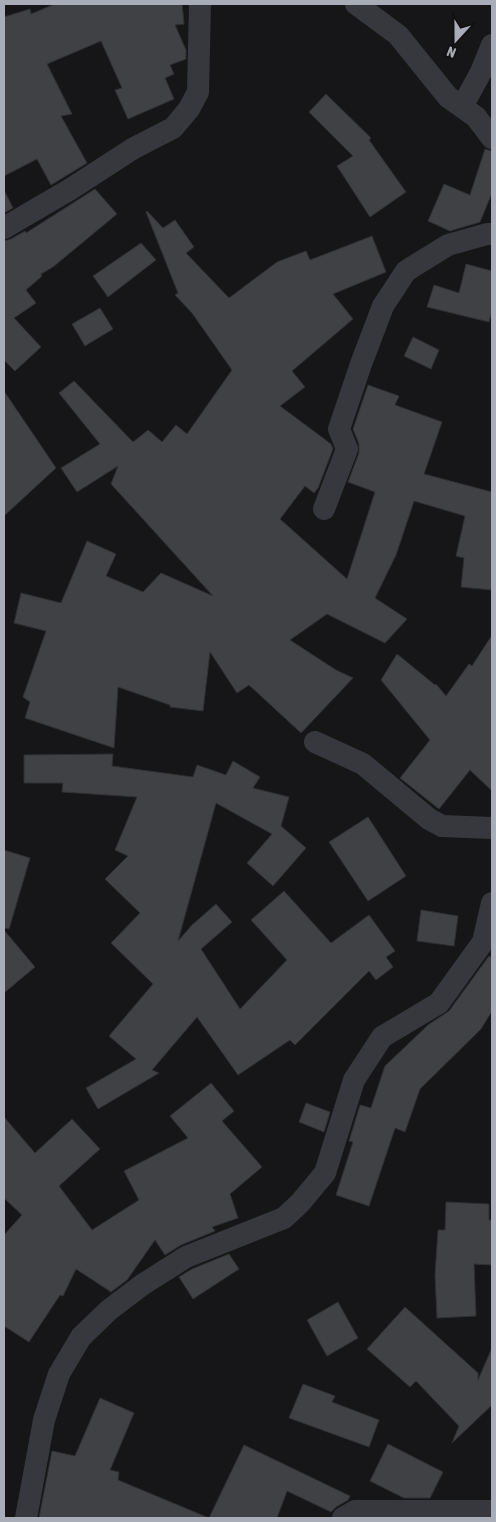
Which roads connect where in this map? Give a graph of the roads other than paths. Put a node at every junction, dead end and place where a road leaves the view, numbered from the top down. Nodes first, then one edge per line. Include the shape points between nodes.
1 (200, 4) edge
2 (356, 4) edge
3 (492, 45) edge
4 (462, 107) junction
5 (492, 138) edge
6 (4, 228) edge
7 (492, 234) edge
8 (324, 509) dead end
9 (315, 742) dead end
10 (492, 828) edge
11 (492, 903) edge
12 (488, 943) edge
13 (492, 1511) edge
14 (26, 1518) edge
15 (343, 1518) edge

1 - 6 street via 198,92 189,110 173,128 134,148
2 - 4 street via 398,35 448,97
3 - 4 street
4 - 5 street via 476,117
7 - 8 street via 448,245 406,272 383,306 339,429 347,449
9 - 10 street via 363,764 428,820 442,826
11 - 12 street
12 - 14 street via 439,1003 382,1037 354,1080 325,1174 300,1203 284,1218 186,1257 109,1310 81,1337 59,1374 44,1420
13 - 15 street via 354,1511

